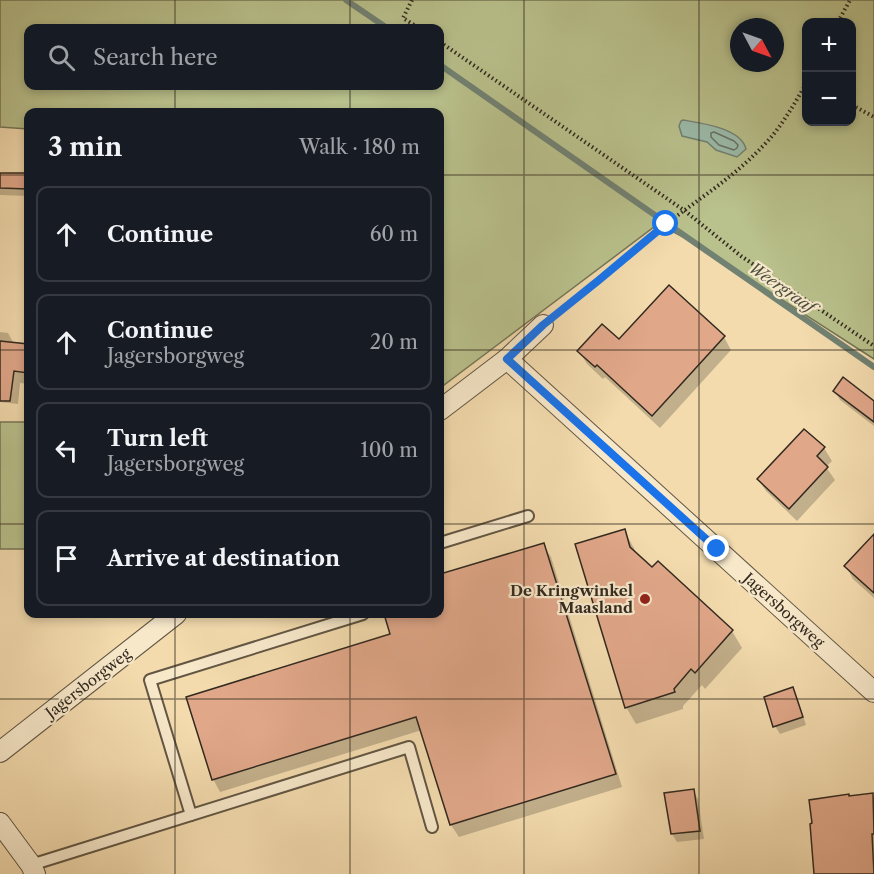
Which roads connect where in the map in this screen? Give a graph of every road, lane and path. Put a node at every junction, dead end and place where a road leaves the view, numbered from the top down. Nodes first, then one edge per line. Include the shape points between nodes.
1 (412, 0) edge
2 (850, 0) edge
3 (840, 18) edge
4 (413, 24) edge
5 (444, 45) edge
6 (802, 92) edge
7 (856, 107) edge
8 (874, 117) edge
9 (685, 211) junction
10 (543, 325) joint
11 (874, 346) edge
12 (507, 359) junction
13 (444, 407) edge
14 (528, 516) dead end
15 (444, 542) edge
16 (171, 618) edge
17 (350, 618) edge
18 (874, 692) edge
19 (0, 752) edge
20 (192, 815) junction
21 (0, 823) edge
22 (432, 827) dead end
23 (33, 870) edge

1 - 4 path via 403,18
2 - 3 path
5 - 9 path
6 - 9 path via 762,148
7 - 8 path
9 - 10 path
9 - 11 path via 741,256
10 - 12 street
12 - 13 street
12 - 18 street, Jagersborgweg
14 - 15 lane
16 - 19 street, Jagersborgweg
17 - 20 lane via 150,680
20 - 22 lane via 409,747
20 - 23 lane
21 - 23 street

